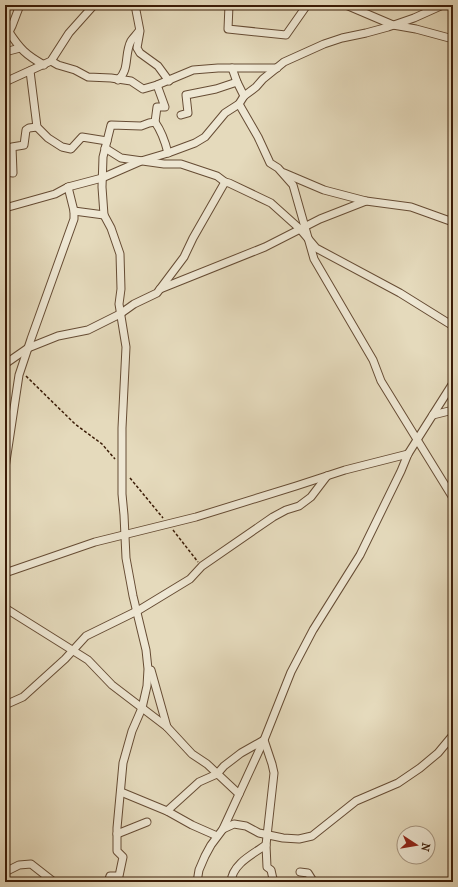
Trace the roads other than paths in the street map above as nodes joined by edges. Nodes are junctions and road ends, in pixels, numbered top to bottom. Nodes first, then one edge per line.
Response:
1 (20, 5) edge
2 (94, 5) edge
3 (135, 5) edge
4 (229, 5) edge
5 (307, 5) edge
6 (346, 5) edge
7 (443, 5) edge
8 (393, 25) junction
9 (140, 31) junction
10 (453, 39) edge
11 (20, 48) junction
12 (5, 52) edge
13 (51, 61) junction
14 (44, 65) junction
15 (232, 68) junction
16 (277, 68) junction
17 (30, 71) junction
18 (118, 80) junction
19 (169, 81) junction
20 (5, 82) edge
21 (237, 82) junction
22 (157, 85) junction
23 (244, 96) junction
24 (239, 104) junction
25 (181, 115) dead end
26 (155, 122) junction
27 (37, 128) junction
28 (106, 144) junction
29 (168, 153) junction
30 (141, 161) junction
31 (5, 172) edge
32 (282, 172) junction
33 (102, 178) junction
34 (225, 182) junction
35 (68, 187) junction
36 (366, 201) junction
37 (5, 208) edge
38 (74, 211) junction
39 (104, 215) junction
40 (453, 221) edge
41 (303, 228) junction
42 (309, 240) junction
43 (160, 289) junction
44 (120, 314) junction
45 (453, 326) edge
46 (28, 348) junction
47 (5, 364) edge
48 (453, 382) edge
49 (453, 410) edge
50 (433, 415) junction
51 (417, 440) junction
52 (408, 454) junction
53 (5, 468) edge
54 (327, 476) junction
55 (453, 498) edge
56 (125, 535) junction
57 (5, 573) edge
58 (5, 608) edge
59 (137, 610) junction
60 (73, 650) junction
61 (147, 654) junction
62 (5, 705) edge
63 (142, 708) junction
64 (167, 726) junction
65 (453, 735) edge
66 (264, 740) junction
67 (217, 774) junction
68 (121, 792) junction
69 (239, 794) junction
70 (167, 811) junction
71 (147, 822) dead end
72 (223, 829) junction
73 (117, 834) junction
74 (267, 835) junction
75 (217, 836) junction
76 (266, 845) junction
77 (5, 872) edge
78 (300, 872) dead end
79 (272, 881) edge
80 (54, 882) edge
81 (108, 882) edge
82 (197, 882) edge
83 (231, 882) edge
84 (315, 882) edge

1 - 11 street
2 - 13 street
3 - 9 street
4 - 5 street
6 - 8 street
7 - 8 street
8 - 10 street
8 - 16 street
9 - 18 street
9 - 19 street
11 - 12 street
11 - 14 street
13 - 14 street
13 - 18 street
14 - 17 street
15 - 16 street
15 - 19 street
15 - 21 street
16 - 23 street
17 - 20 street
17 - 27 street
18 - 22 street
19 - 22 street
21 - 23 street
21 - 25 street
22 - 26 street
23 - 24 street
24 - 29 street
24 - 32 street
26 - 28 street
26 - 29 street
27 - 28 street
27 - 31 street
28 - 30 street
28 - 33 street
29 - 30 street
30 - 33 street
30 - 34 street
32 - 36 street
32 - 41 street
33 - 35 street
33 - 39 street
34 - 41 street
34 - 43 street
35 - 37 street
35 - 38 street
36 - 40 street
36 - 41 street
38 - 39 street
38 - 46 street
39 - 44 street
41 - 42 street
41 - 43 street
42 - 45 street
42 - 51 street
43 - 44 street
44 - 46 street
44 - 56 street
46 - 47 street
46 - 53 street
48 - 50 street
49 - 50 street
50 - 51 street
51 - 52 street
51 - 55 street
52 - 54 street
52 - 66 street
54 - 56 street
54 - 59 street
56 - 57 street
56 - 59 street
58 - 60 street
59 - 60 street
59 - 61 street
60 - 62 street
60 - 63 street
61 - 63 street
61 - 64 street
63 - 64 street
63 - 68 street
64 - 67 street
65 - 74 street
66 - 67 street
66 - 69 street
66 - 74 street
67 - 69 street
67 - 70 street
68 - 70 street
68 - 73 street
69 - 72 street
70 - 75 street
71 - 73 street
72 - 74 street
72 - 75 street
73 - 81 street
74 - 76 street
75 - 82 street
76 - 79 street
76 - 83 street
77 - 80 street
78 - 84 street

